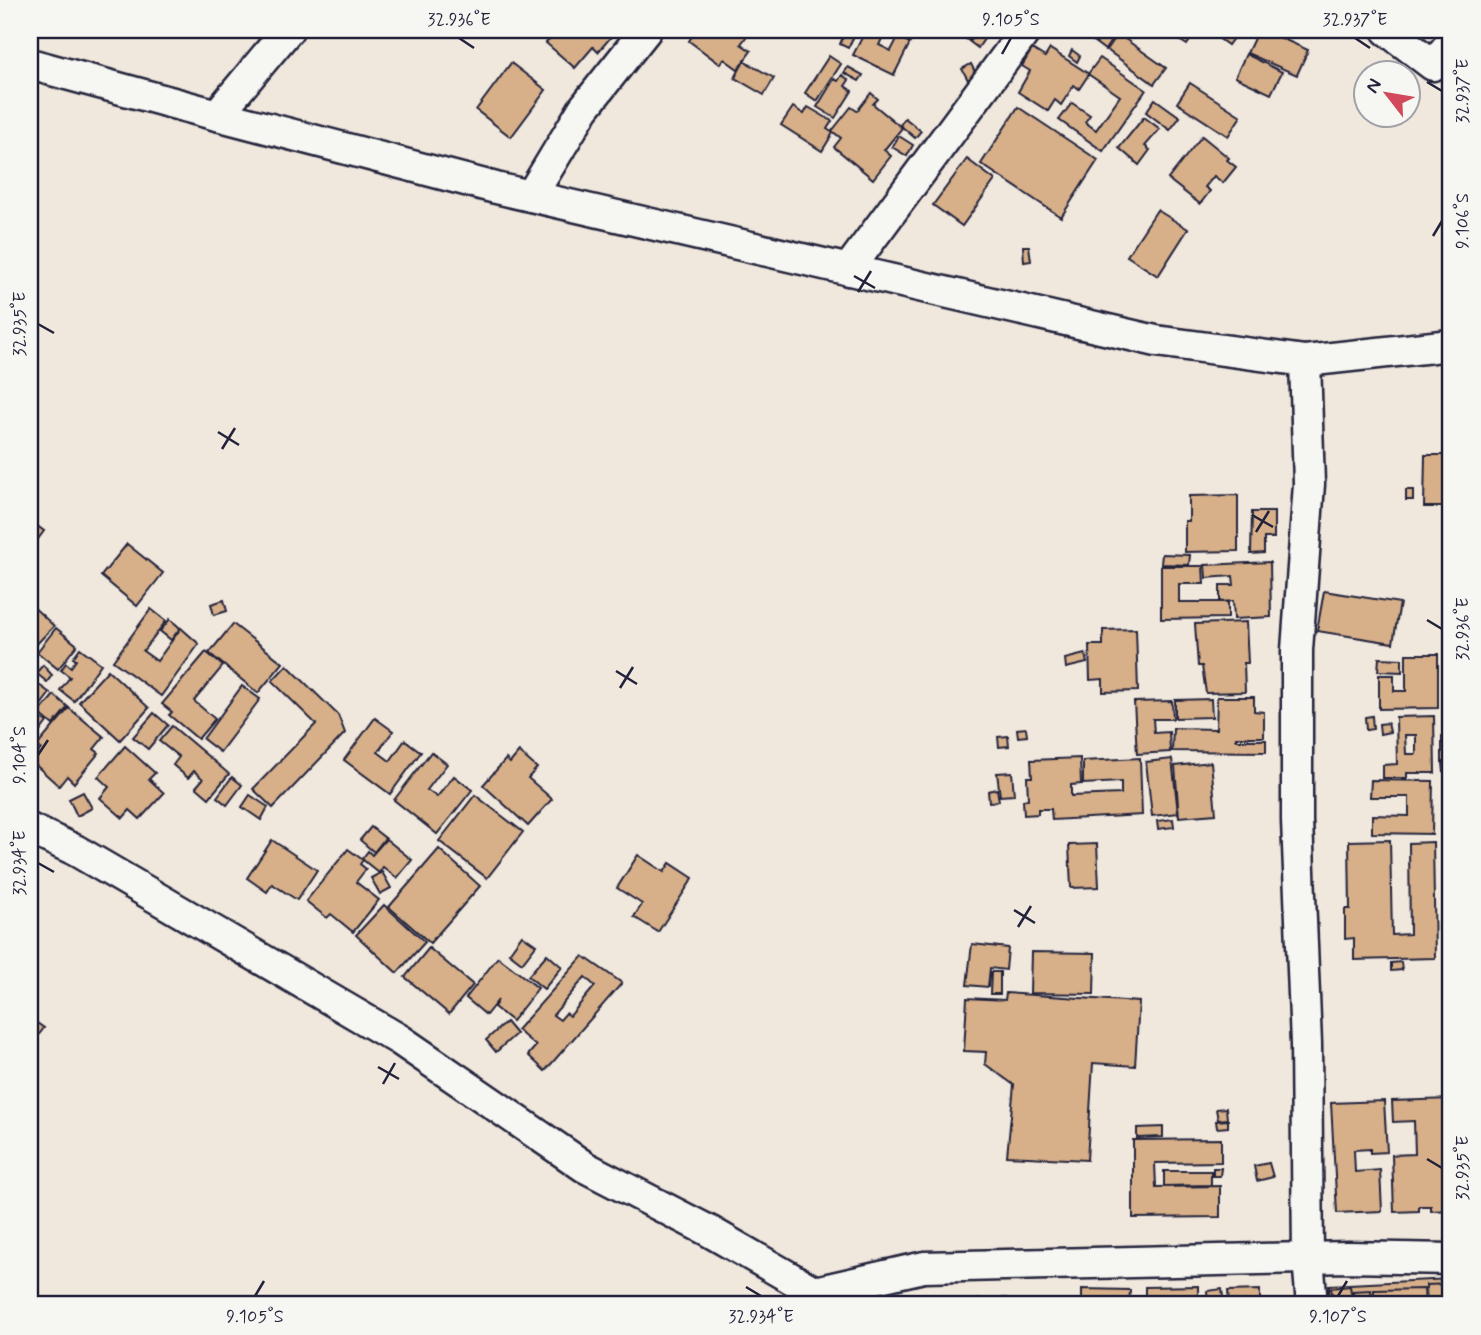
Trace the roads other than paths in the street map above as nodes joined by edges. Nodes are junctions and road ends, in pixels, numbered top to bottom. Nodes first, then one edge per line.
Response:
1 (288, 30) edge
2 (646, 30) edge
3 (1026, 30) edge
4 (1387, 30) edge
5 (1451, 43) edge
6 (30, 64) edge
7 (217, 116) junction
8 (531, 196) junction
9 (848, 270) junction
10 (1451, 345) edge
11 (1305, 361) junction
12 (30, 829) edge
13 (1308, 1258) junction
14 (1451, 1259) edge
15 (808, 1299) edge
16 (1312, 1305) edge

1 - 7 street
2 - 8 street
3 - 9 street
4 - 5 street
6 - 7 street
7 - 8 street
8 - 9 street
9 - 11 street
10 - 11 street
11 - 13 street
12 - 15 street
13 - 14 street
13 - 15 street
13 - 16 street

